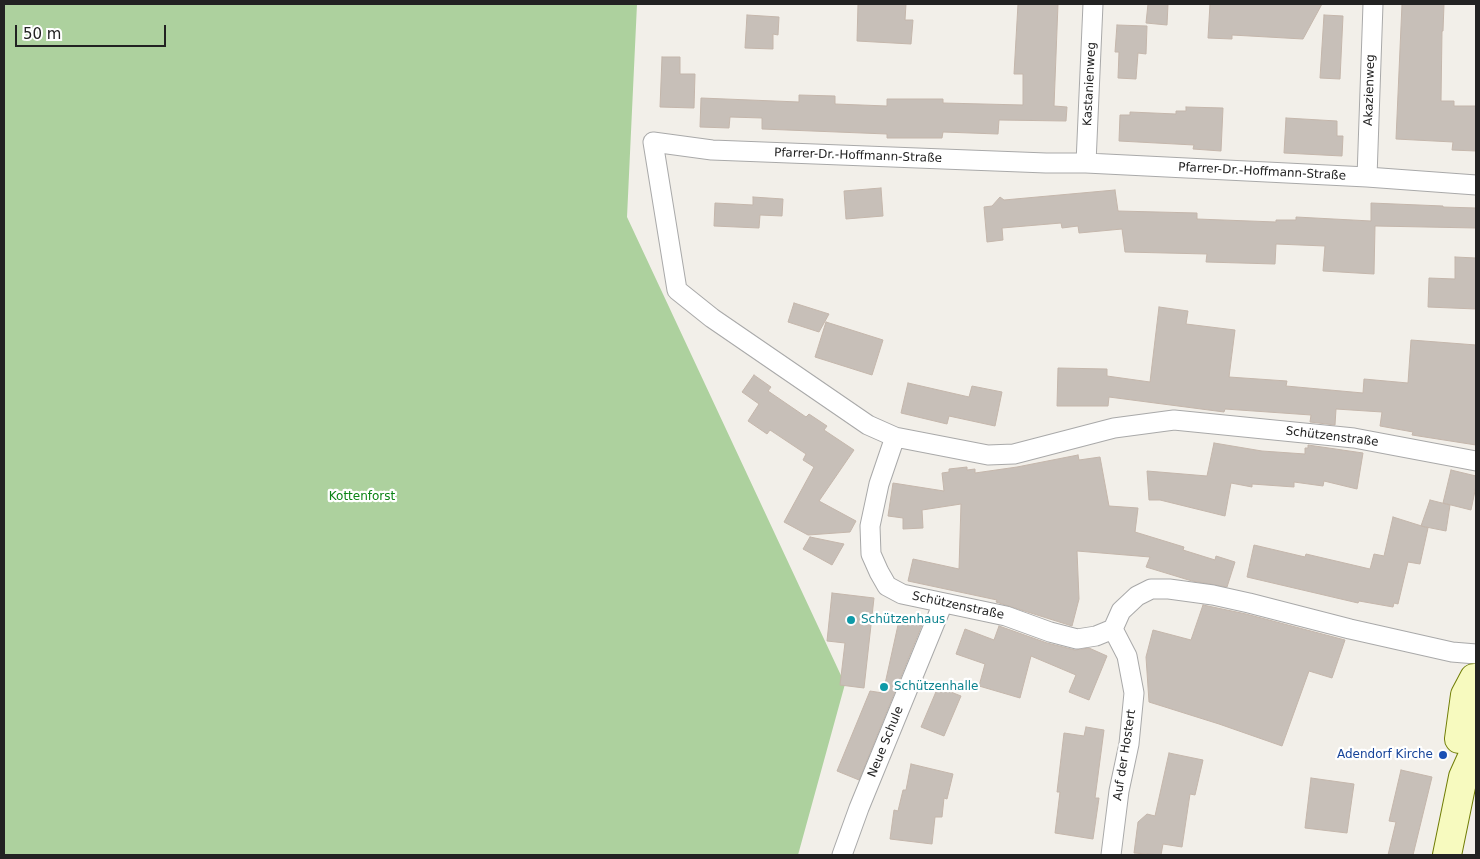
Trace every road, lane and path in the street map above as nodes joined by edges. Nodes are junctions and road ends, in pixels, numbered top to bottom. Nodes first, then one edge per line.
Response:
1 (1093, 4) edge
2 (1373, 4) edge
3 (1086, 163) junction
4 (1367, 177) junction
5 (1476, 185) edge
6 (895, 437) junction
7 (1476, 461) edge
8 (943, 603) junction
9 (1113, 629) junction
10 (1476, 670) edge
11 (1476, 716) edge
12 (1462, 777) junction
13 (842, 855) edge
14 (1111, 855) edge
15 (1447, 855) edge

1 - 3 street, Kastanienweg
2 - 4 street, Akazienweg
3 - 4 street, Pfarrer-Dr.-Hoffmann-Straße
3 - 6 street, Pfarrer-Dr.-Hoffmann-Straße
4 - 5 street, Pfarrer-Dr.-Hoffmann-Straße
6 - 7 street, Schützenstraße
6 - 8 street, Schützenstraße
8 - 9 street, Schützenstraße
8 - 13 street, Neue Schule
9 - 10 street
9 - 14 street, Auf der Hostert
10 - 12 main road
11 - 12 main road
12 - 15 main road

